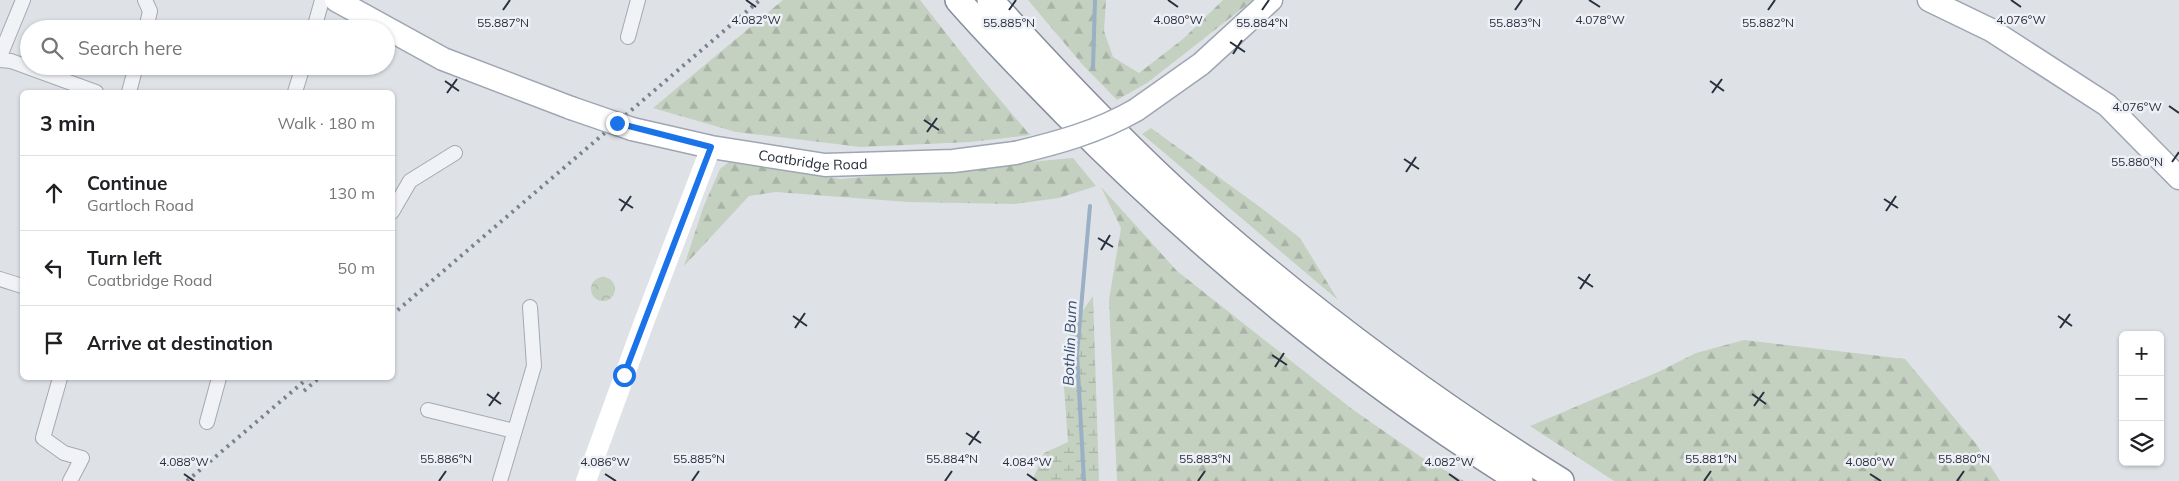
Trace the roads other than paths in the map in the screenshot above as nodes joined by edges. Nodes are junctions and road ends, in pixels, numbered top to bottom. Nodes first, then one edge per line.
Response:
1 (23, 0) edge
2 (145, 0) edge
3 (322, 0) edge
4 (336, 0) edge
5 (638, 0) edge
6 (958, 0) edge
7 (990, 0) edge
8 (1271, 0) edge
9 (1929, 0) edge
10 (148, 20) edge
11 (316, 20) edge
12 (372, 20) edge
13 (395, 33) edge
14 (628, 37) dead end
15 (0, 56) edge
16 (0, 60) edge
17 (20, 64) edge
18 (50, 75) edge
19 (134, 75) edge
20 (301, 75) edge
21 (91, 90) edge
22 (130, 90) edge
23 (297, 90) edge
24 (711, 147) junction
25 (456, 153) dead end
26 (2179, 178) edge
27 (395, 207) edge
28 (0, 280) edge
29 (20, 285) edge
30 (530, 308) dead end
31 (59, 380) edge
32 (218, 380) edge
33 (428, 410) dead end
34 (206, 422) dead end
35 (514, 431) junction
36 (70, 481) edge
37 (500, 481) edge
38 (586, 481) edge
39 (1520, 481) edge
40 (1561, 481) edge

1 - 15 street
2 - 10 street
3 - 11 street
4 - 12 main road, Coatbridge Road, bridge
5 - 14 street
6 - 39 highway
7 - 40 highway
8 - 24 main road, Coatbridge Road, bridge
9 - 26 main road
13 - 24 main road, Coatbridge Road, bridge
16 - 17 street
18 - 21 street
19 - 22 street
20 - 23 street
24 - 38 main road
25 - 27 street
28 - 29 street
30 - 35 street
31 - 36 street
32 - 34 street
33 - 35 street
35 - 37 street

